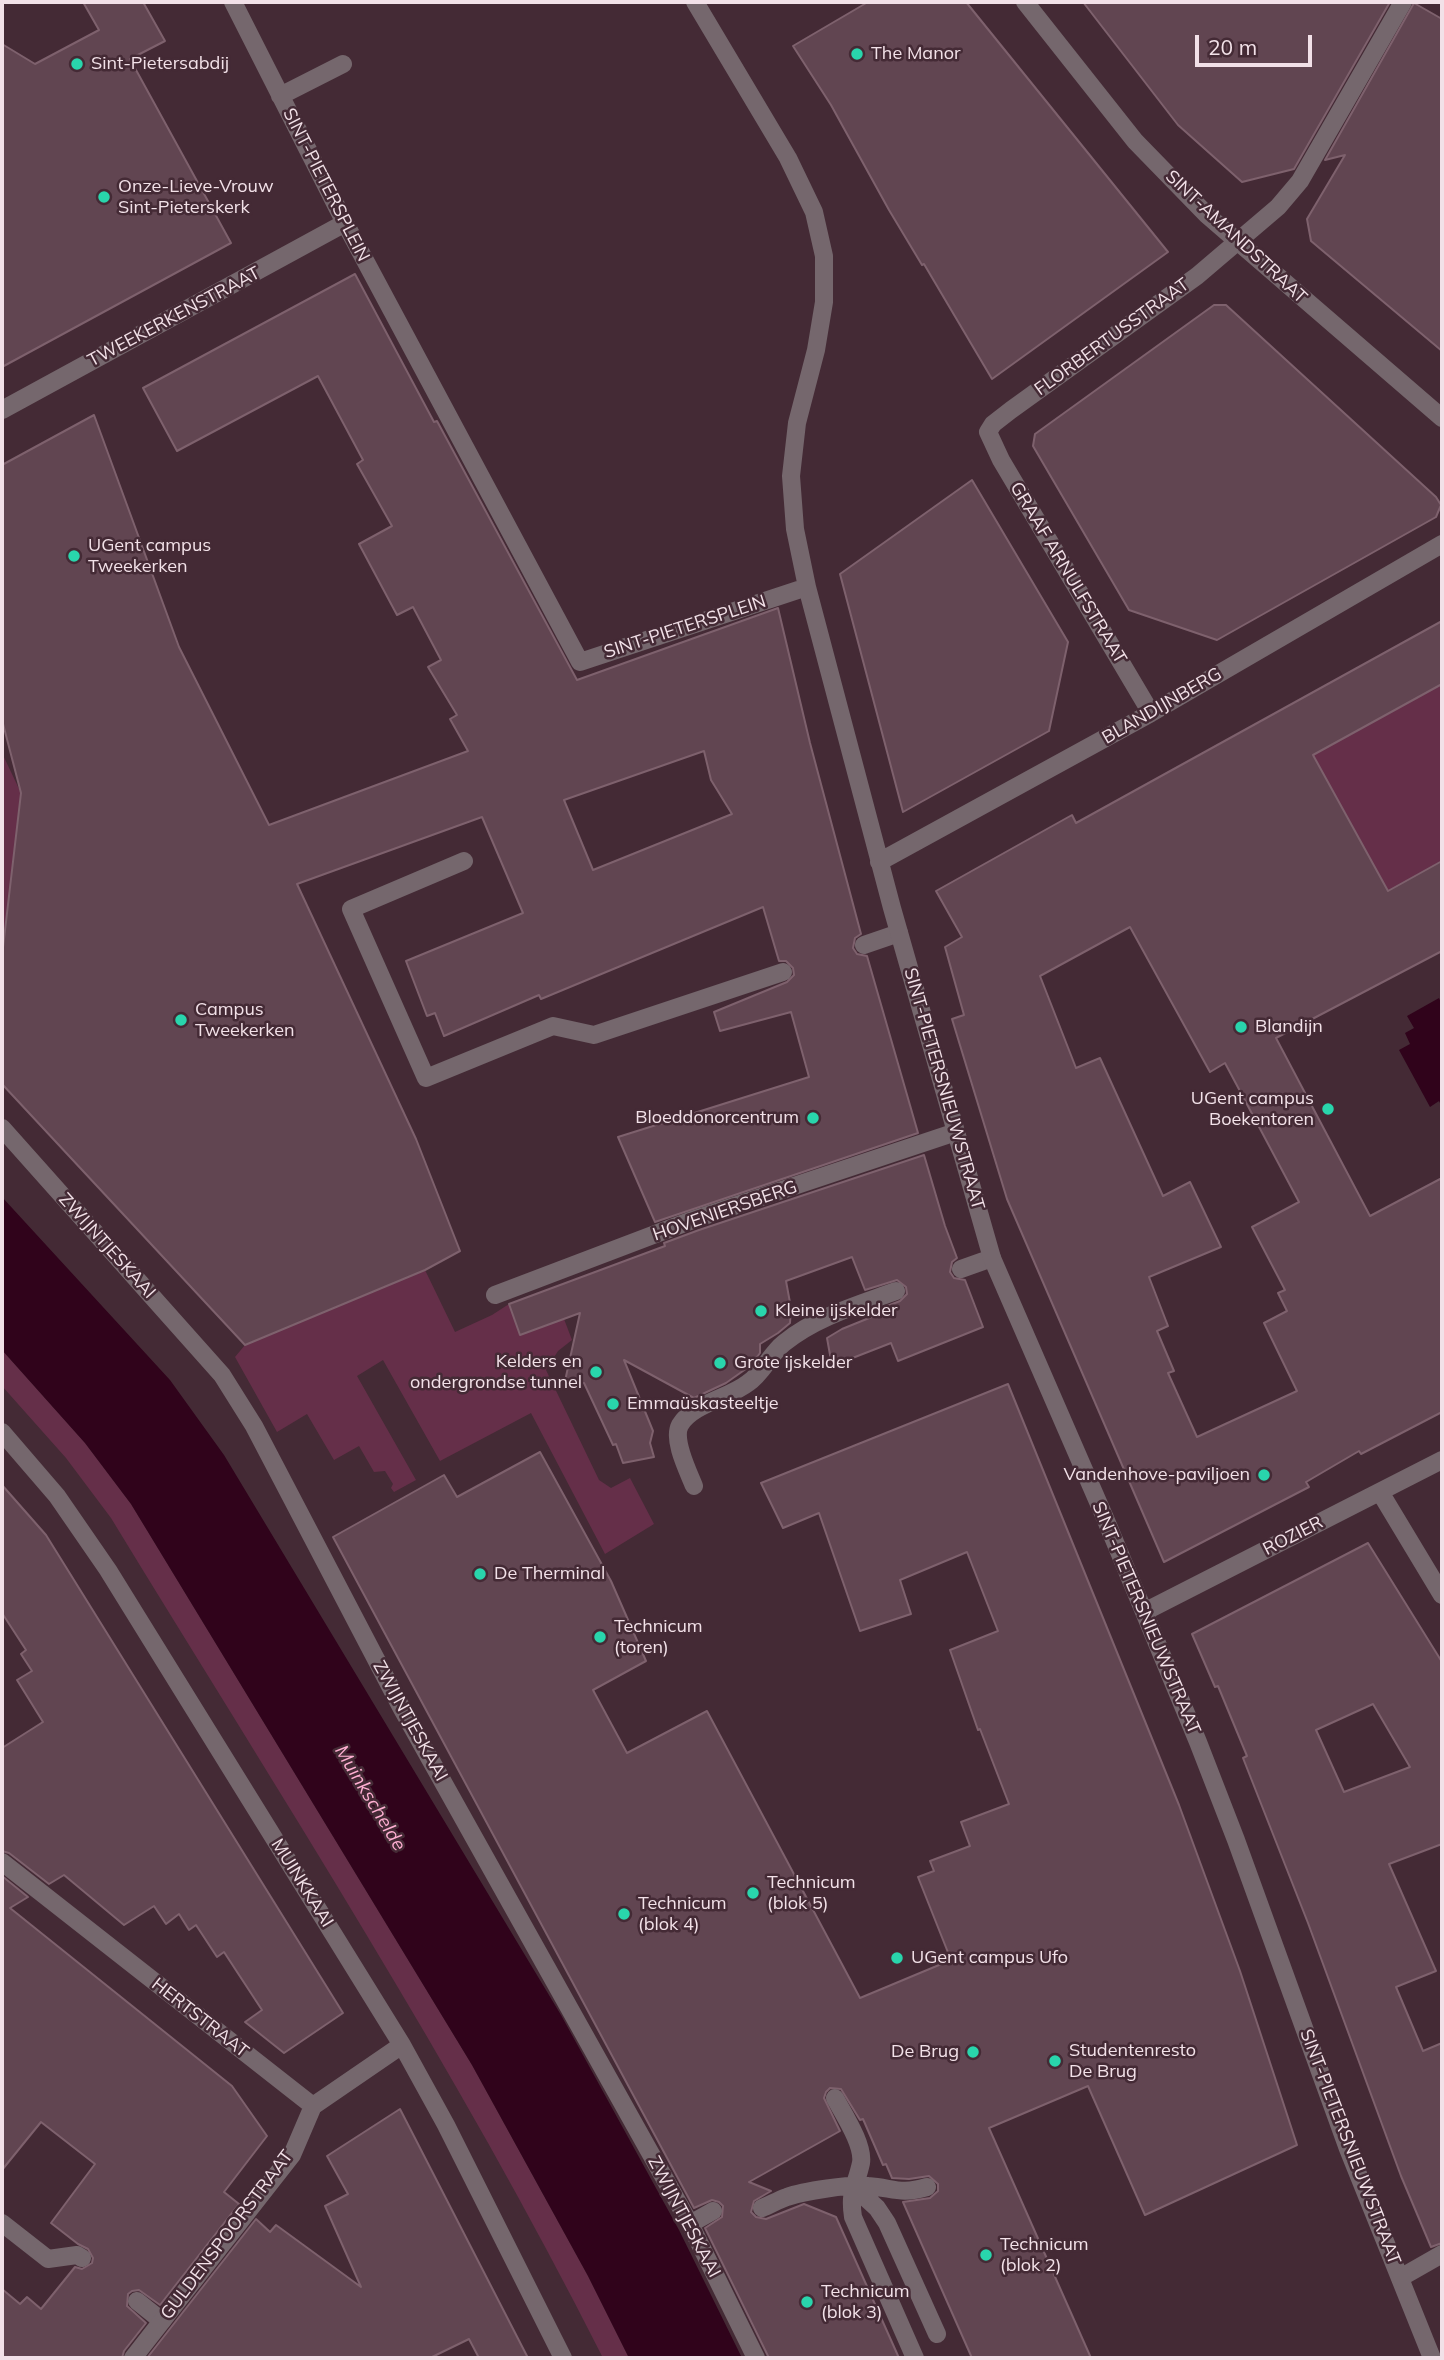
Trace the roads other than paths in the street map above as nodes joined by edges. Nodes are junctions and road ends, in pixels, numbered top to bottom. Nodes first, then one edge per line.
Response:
1 (233, 2) edge
2 (695, 2) edge
3 (1025, 2) edge
4 (1403, 2) edge
5 (343, 64) dead end
6 (280, 96) junction
7 (345, 223) junction
8 (1238, 243) junction
9 (2, 410) edge
10 (1442, 418) edge
11 (988, 432) joint
12 (1442, 544) edge
13 (807, 587) junction
14 (1151, 713) junction
15 (464, 861) dead end
16 (879, 862) junction
17 (899, 933) junction
18 (864, 946) dead end
19 (783, 972) dead end
20 (2, 1128) edge
21 (956, 1132) junction
22 (992, 1258) junction
23 (961, 1269) dead end
24 (896, 1291) dead end
25 (495, 1295) dead end
26 (2, 1432) edge
27 (1442, 1460) edge
28 (694, 1486) dead end
29 (1380, 1492) junction
30 (1442, 1595) edge
31 (1144, 1612) junction
32 (4, 1869) edge
33 (402, 2045) junction
34 (835, 2098) dead end
35 (313, 2106) junction
36 (853, 2186) junction
37 (927, 2186) dead end
38 (762, 2208) dead end
39 (713, 2211) dead end
40 (2, 2223) edge
41 (690, 2224) junction
42 (1442, 2254) edge
43 (82, 2258) dead end
44 (1400, 2278) junction
45 (137, 2301) dead end
46 (162, 2321) junction
47 (937, 2334) dead end
48 (133, 2358) edge
49 (563, 2358) edge
50 (756, 2358) edge
51 (915, 2358) edge
52 (1432, 2358) edge

1 - 6 street, SINT-PIETERSPLEIN
2 - 13 street
3 - 8 street, SINT-AMANDSTRAAT
4 - 8 street, FLORBERTUSSTRAAT
5 - 6 street, SINT-PIETERSPLEIN
6 - 7 street, SINT-PIETERSPLEIN
7 - 9 street, TWEEKERKENSTRAAT
7 - 13 street, SINT-PIETERSPLEIN
8 - 10 street, SINT-AMANDSTRAAT
8 - 11 street, FLORBERTUSSTRAAT
11 - 14 street, GRAAF ARNULFSTRAAT
12 - 14 street, BLANDIJNBERG
13 - 16 street, SINT-PIETERSNIEUWSTRAAT
14 - 16 street, BLANDIJNBERG
15 - 19 street
16 - 17 street, SINT-PIETERSNIEUWSTRAAT
17 - 18 street
17 - 21 street, SINT-PIETERSNIEUWSTRAAT
20 - 41 street, ZWIJNTJESKAAI
21 - 22 street, SINT-PIETERSNIEUWSTRAAT
21 - 25 street, HOVENIERSBERG
22 - 23 street
22 - 31 street, SINT-PIETERSNIEUWSTRAAT
24 - 28 street
26 - 33 street, MUINKKAAI
27 - 29 street, ROZIER
29 - 30 street
29 - 31 street, ROZIER
31 - 44 street, SINT-PIETERSNIEUWSTRAAT
32 - 35 street, HERTSTRAAT
33 - 35 street
33 - 49 street, MUINKKAAI
34 - 36 street
35 - 46 street, GULDENSPOORSTRAAT
36 - 37 street
36 - 38 street
36 - 47 street
36 - 51 street
39 - 41 street
40 - 43 street
41 - 50 street, ZWIJNTJESKAAI
42 - 44 street
44 - 52 street, SINT-PIETERSNIEUWSTRAAT
45 - 46 street
46 - 48 street, GULDENSPOORSTRAAT

